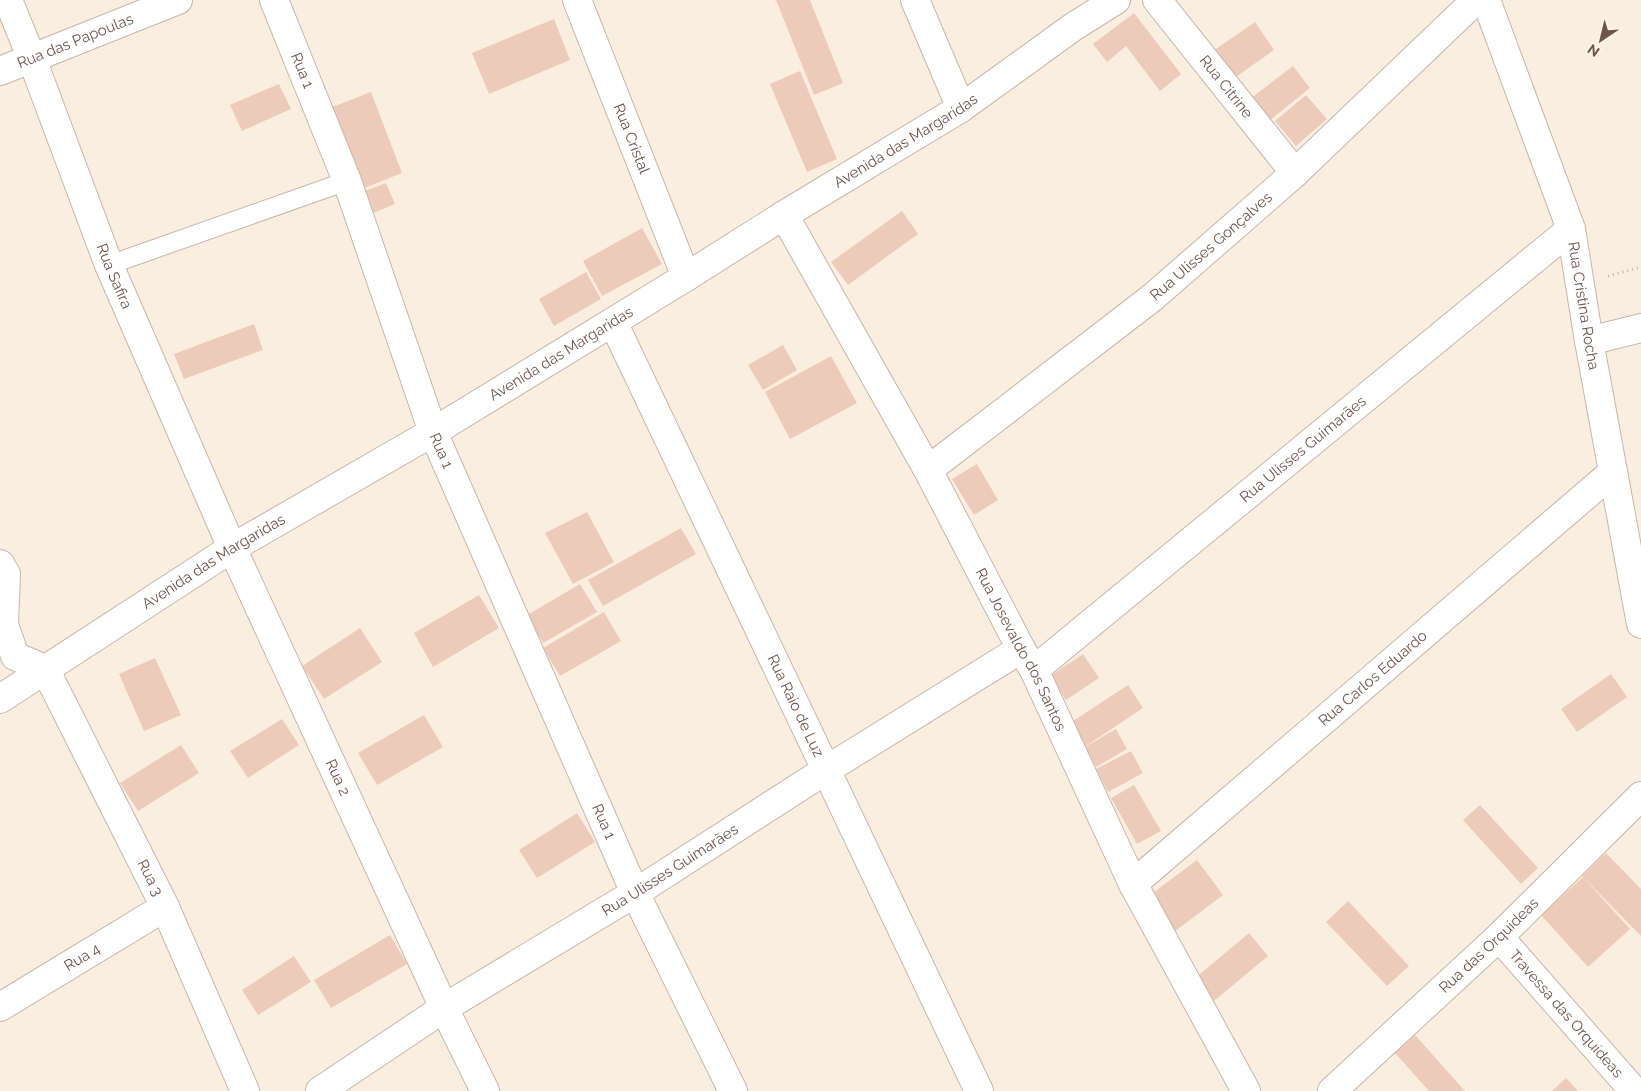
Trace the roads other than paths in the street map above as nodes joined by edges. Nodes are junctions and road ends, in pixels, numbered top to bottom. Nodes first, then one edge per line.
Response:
1 (8, 0) edge
2 (178, 0) edge
3 (274, 0) edge
4 (577, 0) edge
5 (915, 0) edge
6 (1116, 0) edge
7 (1157, 0) edge
8 (1476, 0) edge
9 (1486, 0) edge
10 (32, 59) junction
11 (0, 71) edge
12 (961, 108) junction
13 (1294, 174) junction
14 (347, 181) junction
15 (784, 215) junction
16 (1571, 229) junction
17 (108, 265) junction
18 (686, 277) junction
19 (612, 322) junction
20 (1641, 328) edge
21 (1589, 341) junction
22 (433, 432) junction
23 (928, 470) junction
24 (1613, 472) junction
25 (232, 548) junction
26 (0, 564) edge
27 (1641, 624) edge
28 (1028, 660) junction
29 (45, 669) junction
30 (0, 699) edge
31 (826, 770) junction
32 (1641, 796) edge
33 (1132, 884) junction
34 (635, 892) junction
35 (165, 907) junction
36 (1499, 937) junction
37 (0, 1007) edge
38 (444, 1008) junction
39 (245, 1091) edge
40 (320, 1091) edge
41 (484, 1091) edge
42 (733, 1091) edge
43 (979, 1091) edge
44 (1246, 1091) edge
45 (1332, 1091) edge
46 (1634, 1091) edge

1 - 10 street, Rua Safira
2 - 10 street, Rua das Papoulas
3 - 14 street, Rua 1
4 - 18 street, Rua Cristal
5 - 12 street
6 - 12 street, Avenida das Margaridas
7 - 13 street, Rua Citrine
8 - 13 street, Rua Ulisses Gonçalves
9 - 16 street, Rua Cristina Rocha
10 - 11 street, Rua das Papoulas
10 - 17 street, Rua Safira
12 - 15 street, Avenida das Margaridas
13 - 23 street, Rua Ulisses Gonçalves
14 - 17 lane
14 - 22 street, Rua 1
15 - 18 street, Avenida das Margaridas
15 - 23 street, Rua Josevaldo dos Santos
16 - 21 street, Rua Cristina Rocha
16 - 28 street, Rua Ulisses Guimarães
17 - 25 street, Rua Safira
18 - 19 street, Avenida das Margaridas
19 - 22 street, Avenida das Margaridas
19 - 31 street, Rua Raio de Luz
20 - 21 street
21 - 24 street, Rua Cristina Rocha
22 - 25 street, Avenida das Margaridas
22 - 34 street, Rua 1
23 - 28 street, Rua Josevaldo dos Santos
24 - 27 street, Rua Cristina Rocha
24 - 33 street, Rua Carlos Eduardo
25 - 29 street, Avenida das Margaridas
25 - 38 street, Rua 2
26 - 29 street
28 - 31 street, Rua Ulisses Guimarães
28 - 33 street, Rua Josevaldo dos Santos
29 - 30 street, Avenida das Margaridas
29 - 35 street, Rua 3
31 - 34 street, Rua Ulisses Guimarães
31 - 43 street, Rua Raio de Luz
32 - 36 street, Rua das Orquídeas
33 - 44 street, Rua Josevaldo dos Santos
34 - 38 street, Rua Ulisses Guimarães
34 - 42 street, Rua 1
35 - 37 street, Rua 4
35 - 39 street, Rua 3
36 - 45 street, Rua das Orquídeas
36 - 46 street, Travessa das Orquídeas
38 - 40 street, Rua Ulisses Guimarães
38 - 41 street, Rua 2

